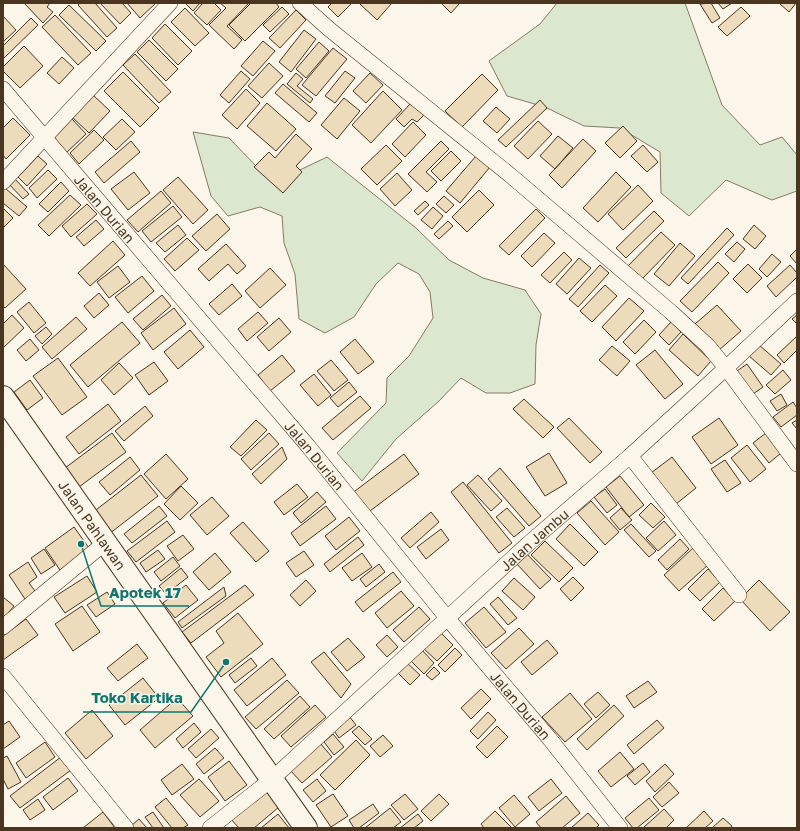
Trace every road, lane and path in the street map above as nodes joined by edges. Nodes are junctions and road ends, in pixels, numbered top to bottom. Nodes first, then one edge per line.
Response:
1 (170, 3) edge
2 (300, 3) edge
3 (3, 89) edge
4 (44, 138) junction
5 (3, 182) edge
6 (797, 301) edge
7 (726, 368) junction
8 (3, 397) edge
9 (630, 456) junction
10 (797, 464) edge
11 (106, 542) junction
12 (739, 595) dead end
13 (448, 619) junction
14 (3, 627) edge
15 (3, 676) edge
16 (272, 779) junction
17 (126, 828) edge
18 (210, 828) edge
19 (306, 828) edge
20 (620, 828) edge

1 - 4 street
2 - 7 street
3 - 4 street, Jalan Durian
4 - 5 street
4 - 13 street, Jalan Durian
6 - 7 street, Jalan Jambu
7 - 9 street, Jalan Jambu
7 - 10 street
8 - 11 main road, Jalan Pahlawan
9 - 12 street
9 - 13 street, Jalan Jambu
11 - 14 street
11 - 16 main road, Jalan Pahlawan
13 - 16 street, Jalan Jambu
13 - 20 street, Jalan Durian
15 - 17 street
16 - 18 street, Jalan Jambu
16 - 19 main road, Jalan Pahlawan

